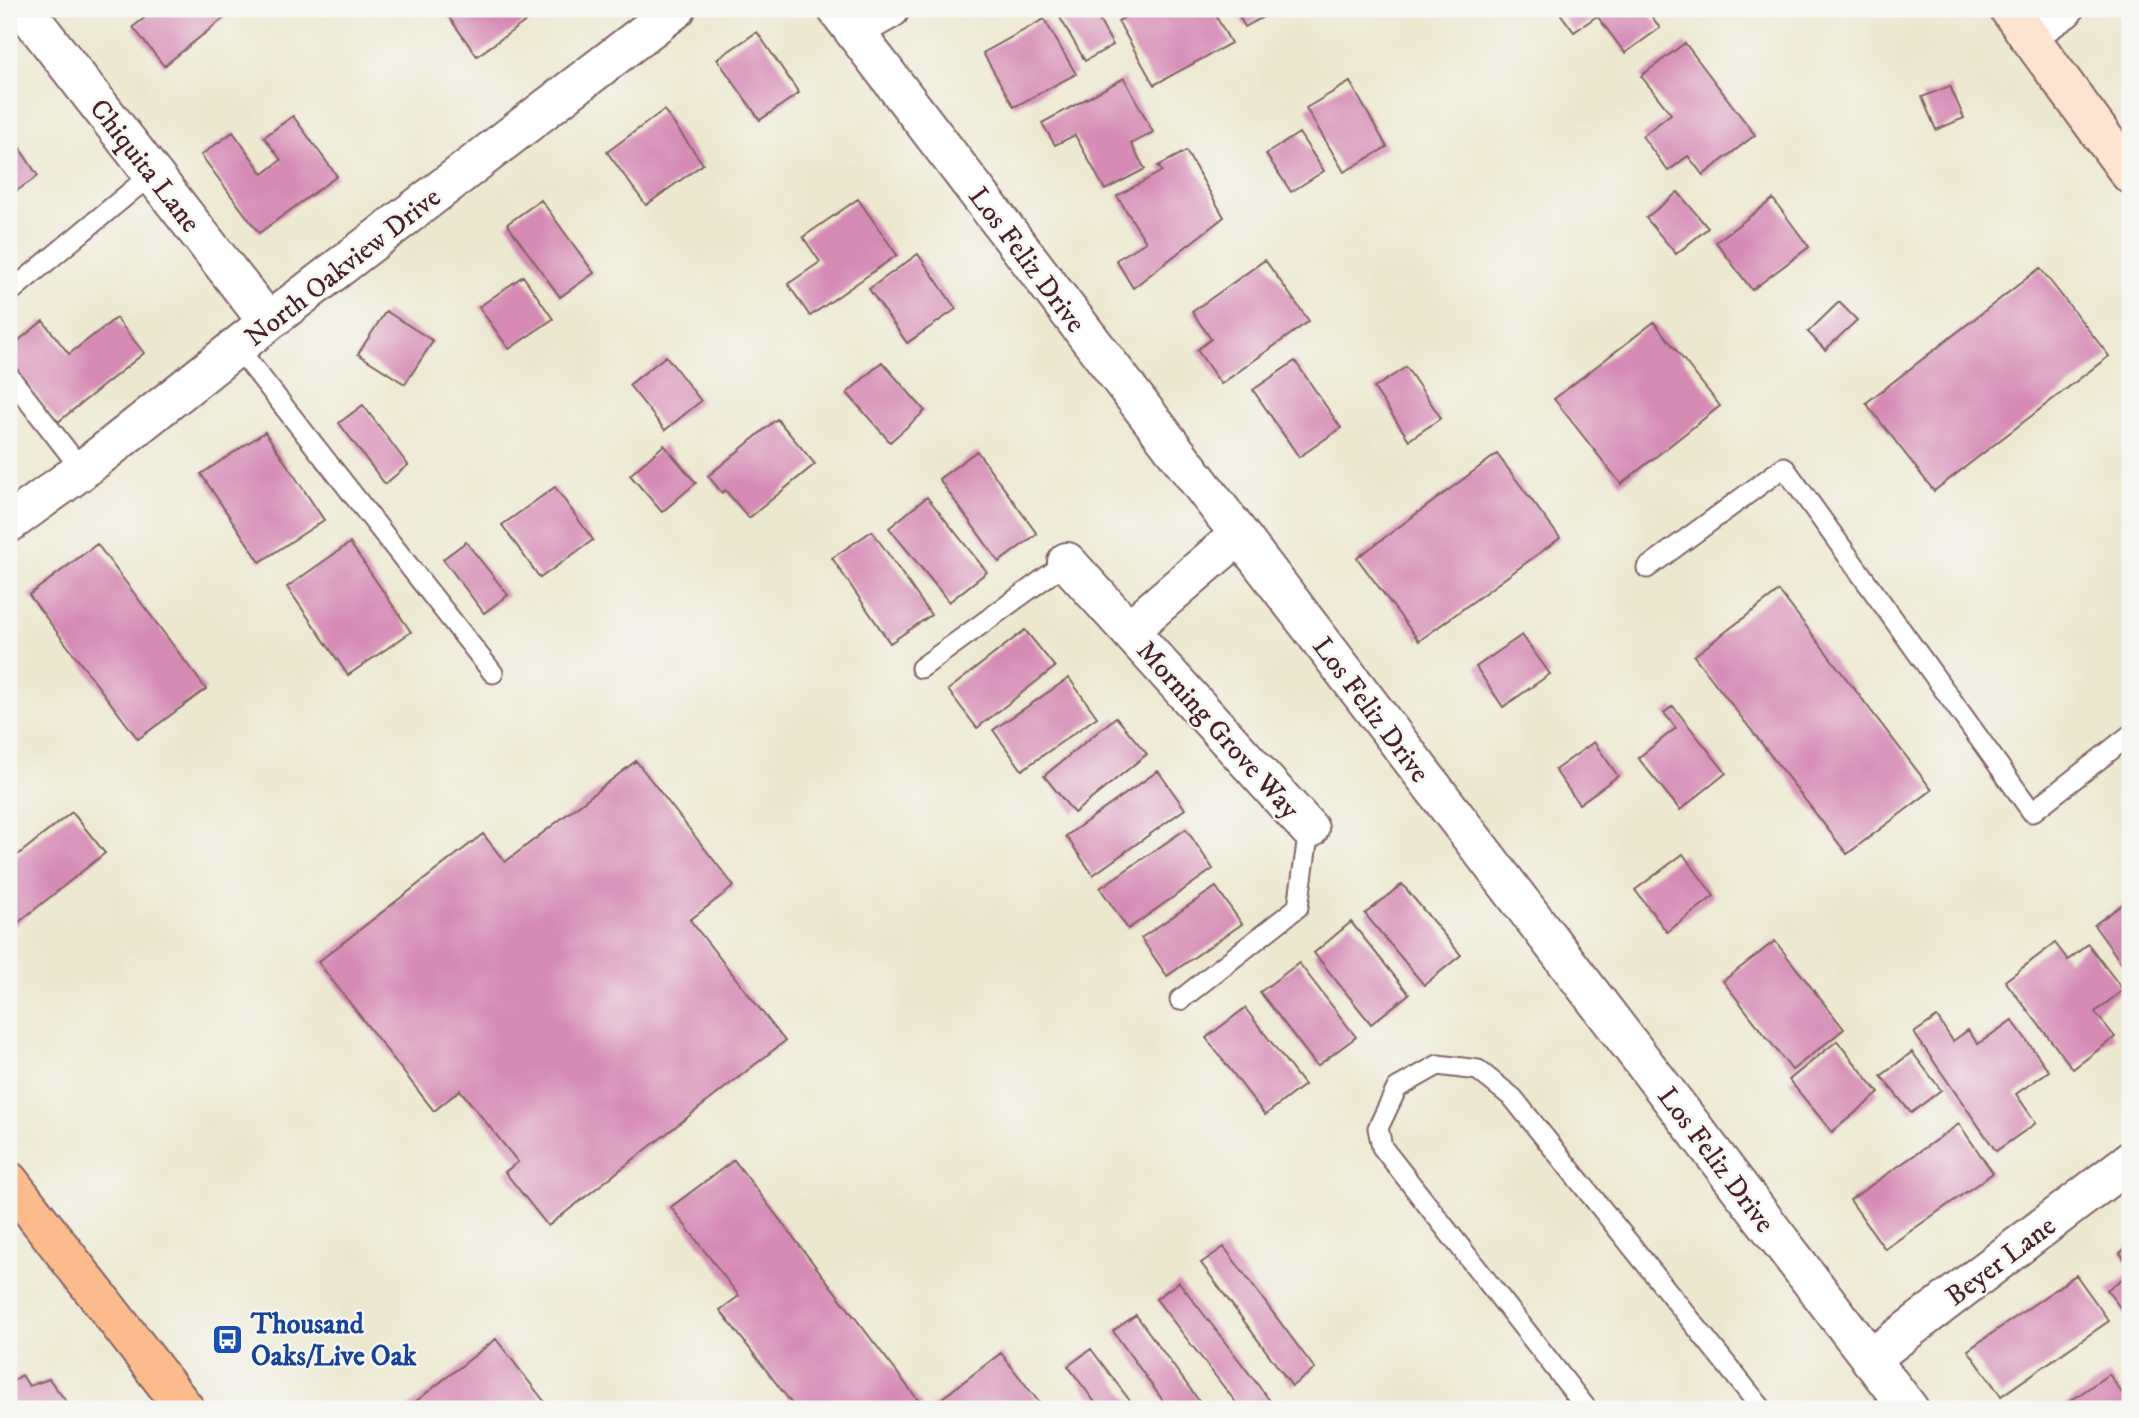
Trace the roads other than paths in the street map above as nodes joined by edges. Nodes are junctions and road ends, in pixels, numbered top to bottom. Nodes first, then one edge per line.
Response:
1 (24, 9) edge
2 (676, 9) edge
3 (890, 9) edge
4 (2064, 9) edge
5 (845, 19) edge
6 (2018, 21) edge
7 (152, 174) junction
8 (2130, 174) edge
9 (9, 293) edge
10 (268, 322) junction
11 (237, 347) junction
12 (9, 376) edge
13 (82, 470) junction
14 (9, 523) edge
15 (1239, 535) junction
16 (1067, 562) joint
17 (1647, 568) dead end
18 (1129, 630) junction
19 (921, 668) dead end
20 (493, 673) dead end
21 (2130, 735) edge
22 (1308, 829) joint
23 (1180, 1000) dead end
24 (2130, 1161) edge
25 (9, 1181) edge
26 (1870, 1359) junction
27 (185, 1409) edge
28 (1587, 1409) edge
29 (1762, 1409) edge
30 (1909, 1409) edge

1 - 7 street, Chiquita Lane
2 - 10 street, North Oakview Drive
3 - 5 street
4 - 6 street
5 - 15 street, Los Feliz Drive
6 - 8 main road
7 - 9 lane
7 - 10 street, Chiquita Lane
10 - 11 street, North Oakview Drive
11 - 13 street, North Oakview Drive
11 - 20 lane
12 - 13 lane
13 - 14 street, North Oakview Drive
15 - 18 street, Morning Grove Way
15 - 26 street, Los Feliz Drive
16 - 18 street, Morning Grove Way
16 - 19 lane
17 - 21 lane
18 - 22 street, Morning Grove Way
22 - 23 lane
24 - 26 street, Beyer Lane
25 - 27 main road
26 - 30 street, Los Feliz Drive
28 - 29 lane

